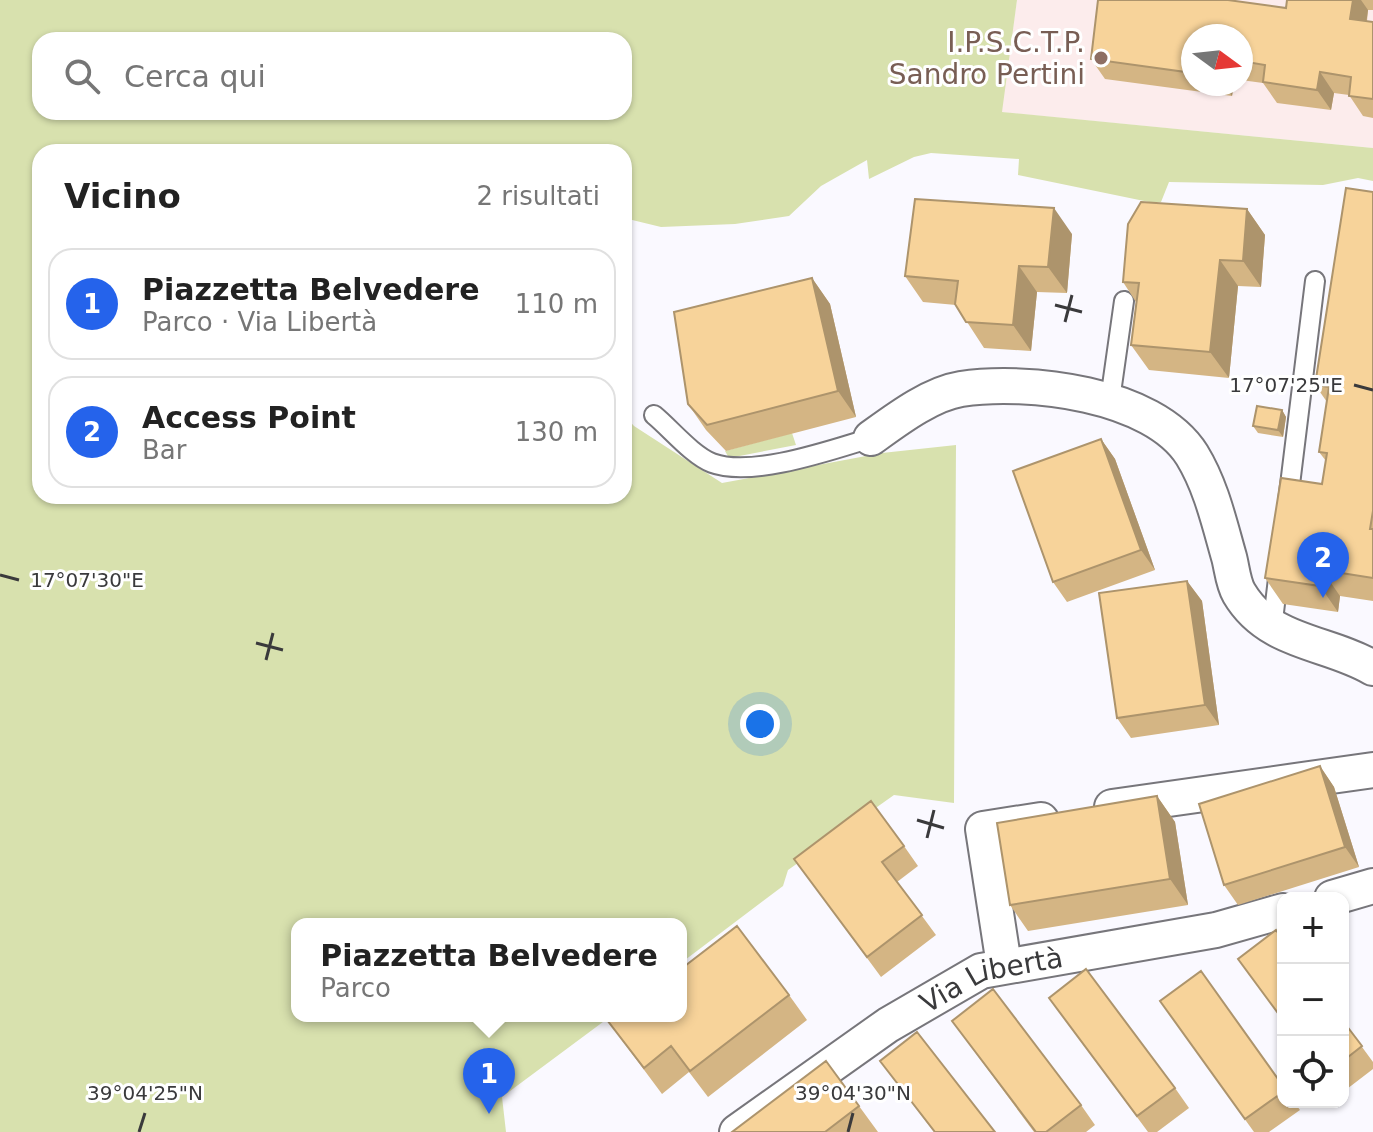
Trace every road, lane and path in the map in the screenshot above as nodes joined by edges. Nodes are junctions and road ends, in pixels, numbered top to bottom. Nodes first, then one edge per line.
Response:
1 (1315, 281) dead end
2 (1124, 301) edge
3 (1110, 400) junction
4 (654, 415) dead end
5 (871, 438) joint
6 (1285, 518) edge
7 (1281, 550) edge
8 (1272, 629) junction
9 (1373, 668) edge
10 (1373, 770) edge
11 (1373, 886) edge
12 (1349, 893) edge
13 (1277, 913) edge
14 (1004, 965) junction
15 (737, 1132) edge

1 - 6 lane
2 - 3 lane
3 - 5 street
3 - 8 street
4 - 5 lane
7 - 8 lane
8 - 9 street
10 - 14 street
11 - 12 street
13 - 14 street, Via Libertà
14 - 15 street, Via Libertà

